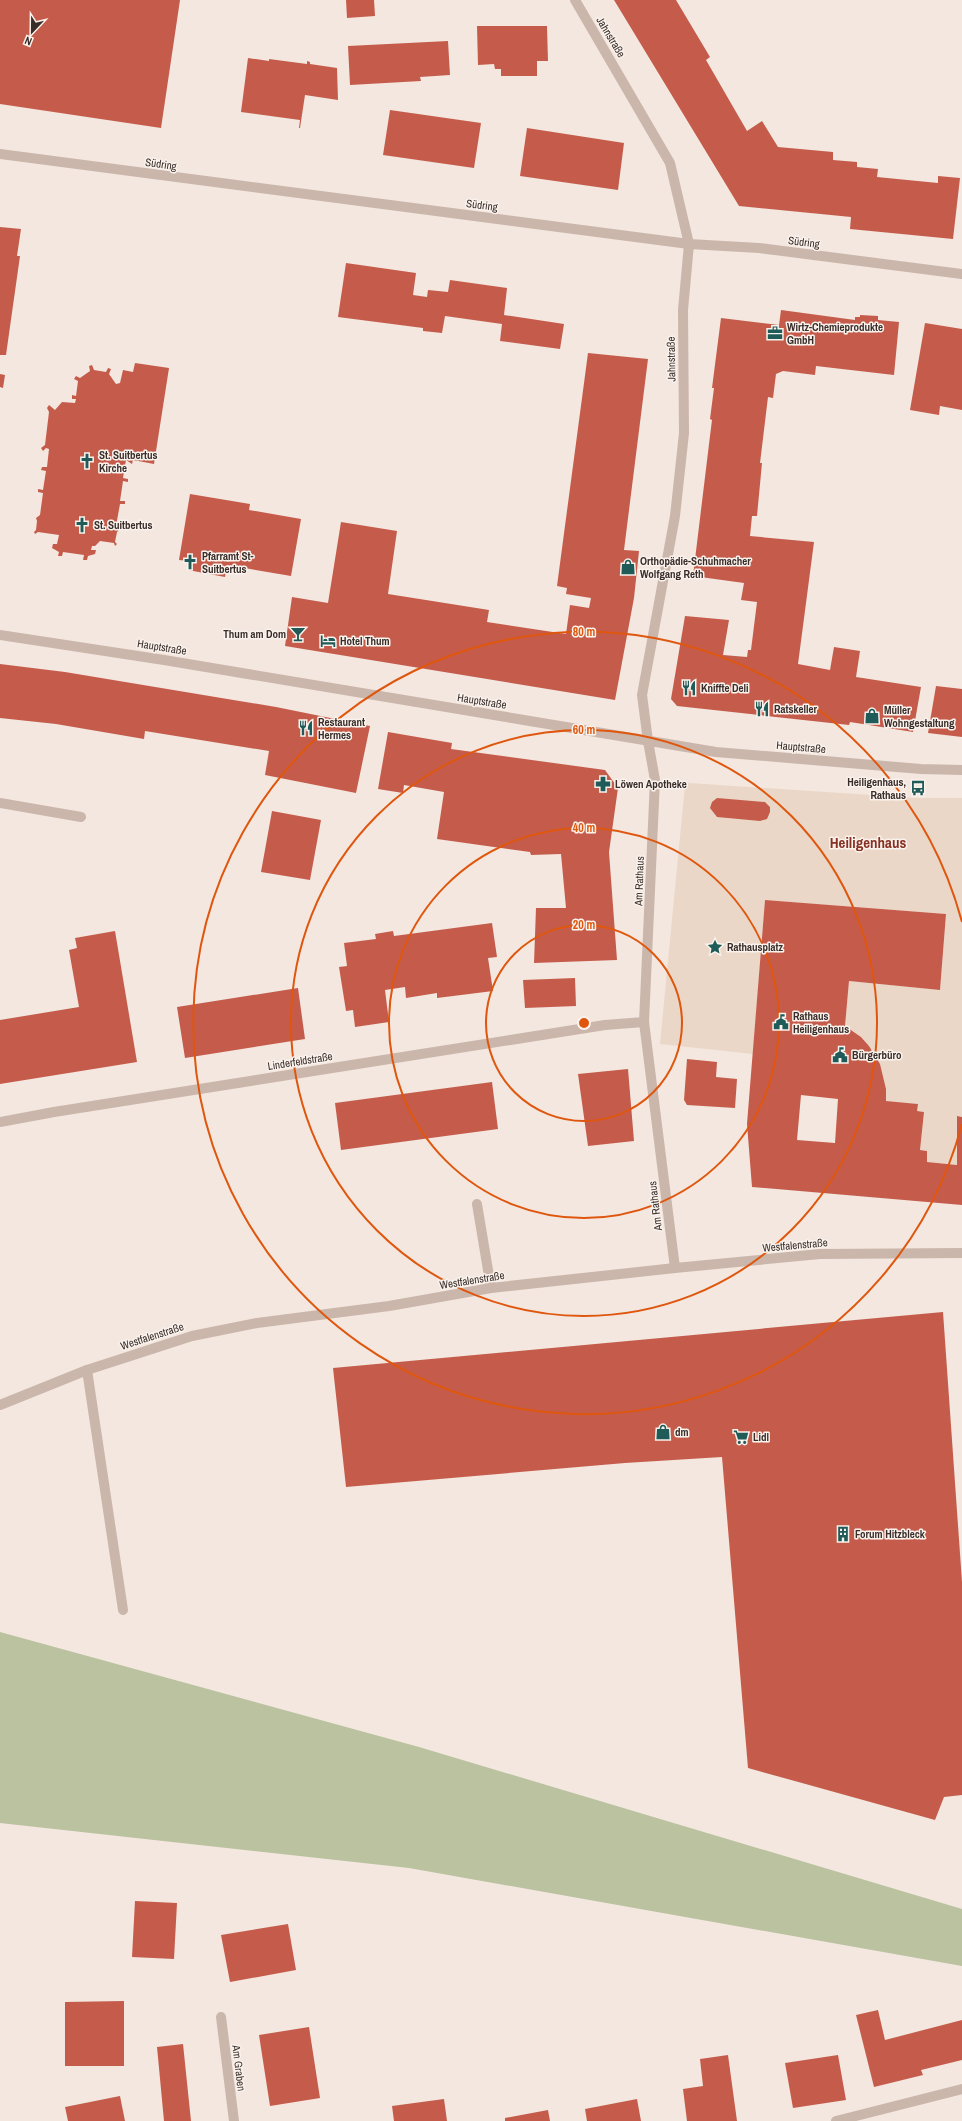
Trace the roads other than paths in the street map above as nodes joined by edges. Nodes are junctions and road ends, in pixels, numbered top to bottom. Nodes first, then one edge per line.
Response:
1 (575, 0) edge
2 (0, 154) edge
3 (689, 244) junction
4 (962, 274) edge
5 (0, 635) edge
6 (648, 741) junction
7 (962, 770) edge
8 (0, 803) edge
9 (81, 817) dead end
10 (644, 1022) junction
11 (0, 1122) edge
12 (477, 1204) dead end
13 (962, 1253) edge
14 (675, 1268) junction
15 (491, 1288) junction
16 (87, 1370) junction
17 (0, 1405) edge
18 (123, 1610) dead end
19 (221, 2017) dead end
20 (962, 2089) edge
21 (234, 2121) edge
22 (836, 2121) edge

1 - 3 street, Jahnstraße
2 - 3 street, Südring
3 - 4 street, Südring
3 - 6 street, Jahnstraße
5 - 6 street, Hauptstraße
6 - 7 street, Hauptstraße
6 - 10 street, Am Rathaus
8 - 9 street
10 - 11 street, Linderfeldstraße
10 - 14 street, Am Rathaus
12 - 15 street
13 - 14 street, Westfalenstraße
14 - 15 street, Westfalenstraße
15 - 16 street, Westfalenstraße
16 - 17 street, Westfalenstraße
16 - 18 street
19 - 21 street, Am Graben
20 - 22 street

